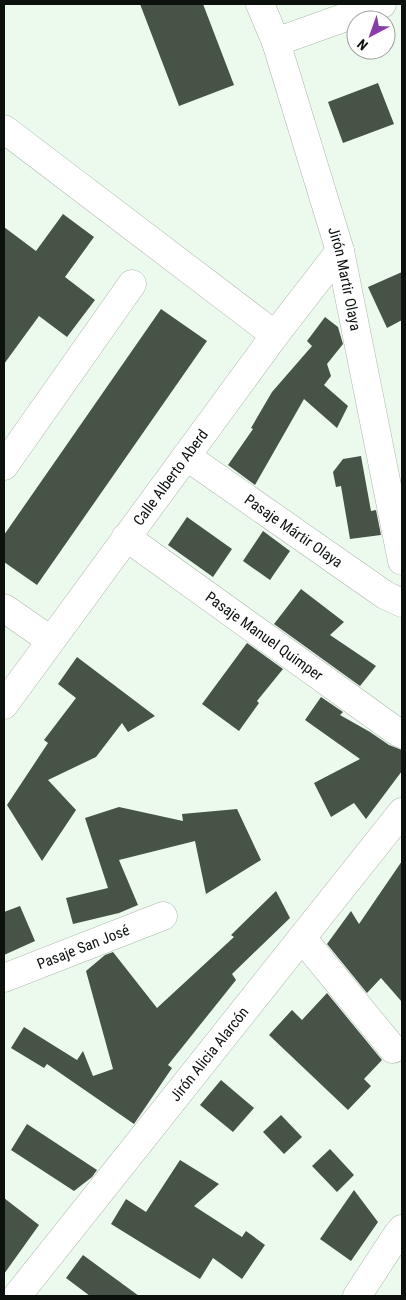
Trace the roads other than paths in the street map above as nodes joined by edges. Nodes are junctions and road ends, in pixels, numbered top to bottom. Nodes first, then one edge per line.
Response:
1 (260, 4) edge
2 (382, 4) edge
3 (276, 42) junction
4 (4, 129) edge
5 (340, 251) junction
6 (132, 284) dead end
7 (275, 335) junction
8 (186, 456) junction
9 (4, 466) edge
10 (126, 537) junction
11 (402, 561) edge
12 (402, 603) edge
13 (4, 608) edge
14 (50, 640) junction
15 (7, 694) edge
16 (402, 734) edge
17 (402, 812) edge
18 (163, 916) dead end
19 (302, 938) junction
20 (4, 978) edge
21 (393, 1049) dead end
22 (402, 1229) edge
23 (17, 1296) edge
24 (357, 1296) edge

1 - 3 street, Jirón Martir Olaya
2 - 3 street
3 - 5 street, Jirón Martir Olaya
4 - 7 street
5 - 7 street, Calle Alberto Aberd
5 - 11 street, Jirón Martir Olaya
6 - 9 street
7 - 8 street, Calle Alberto Aberd
8 - 10 street, Calle Alberto Aberd
8 - 12 street, Pasaje Mártir Olaya
10 - 14 street, Calle Alberto Aberd
10 - 16 street, Pasaje Manuel Quimper
13 - 14 street
14 - 15 street, Calle Alberto Aberd
17 - 19 street, Jirón Alicia Alarcón
18 - 20 street, Pasaje San José
19 - 21 street
19 - 23 street, Jirón Alicia Alarcón
22 - 24 street

